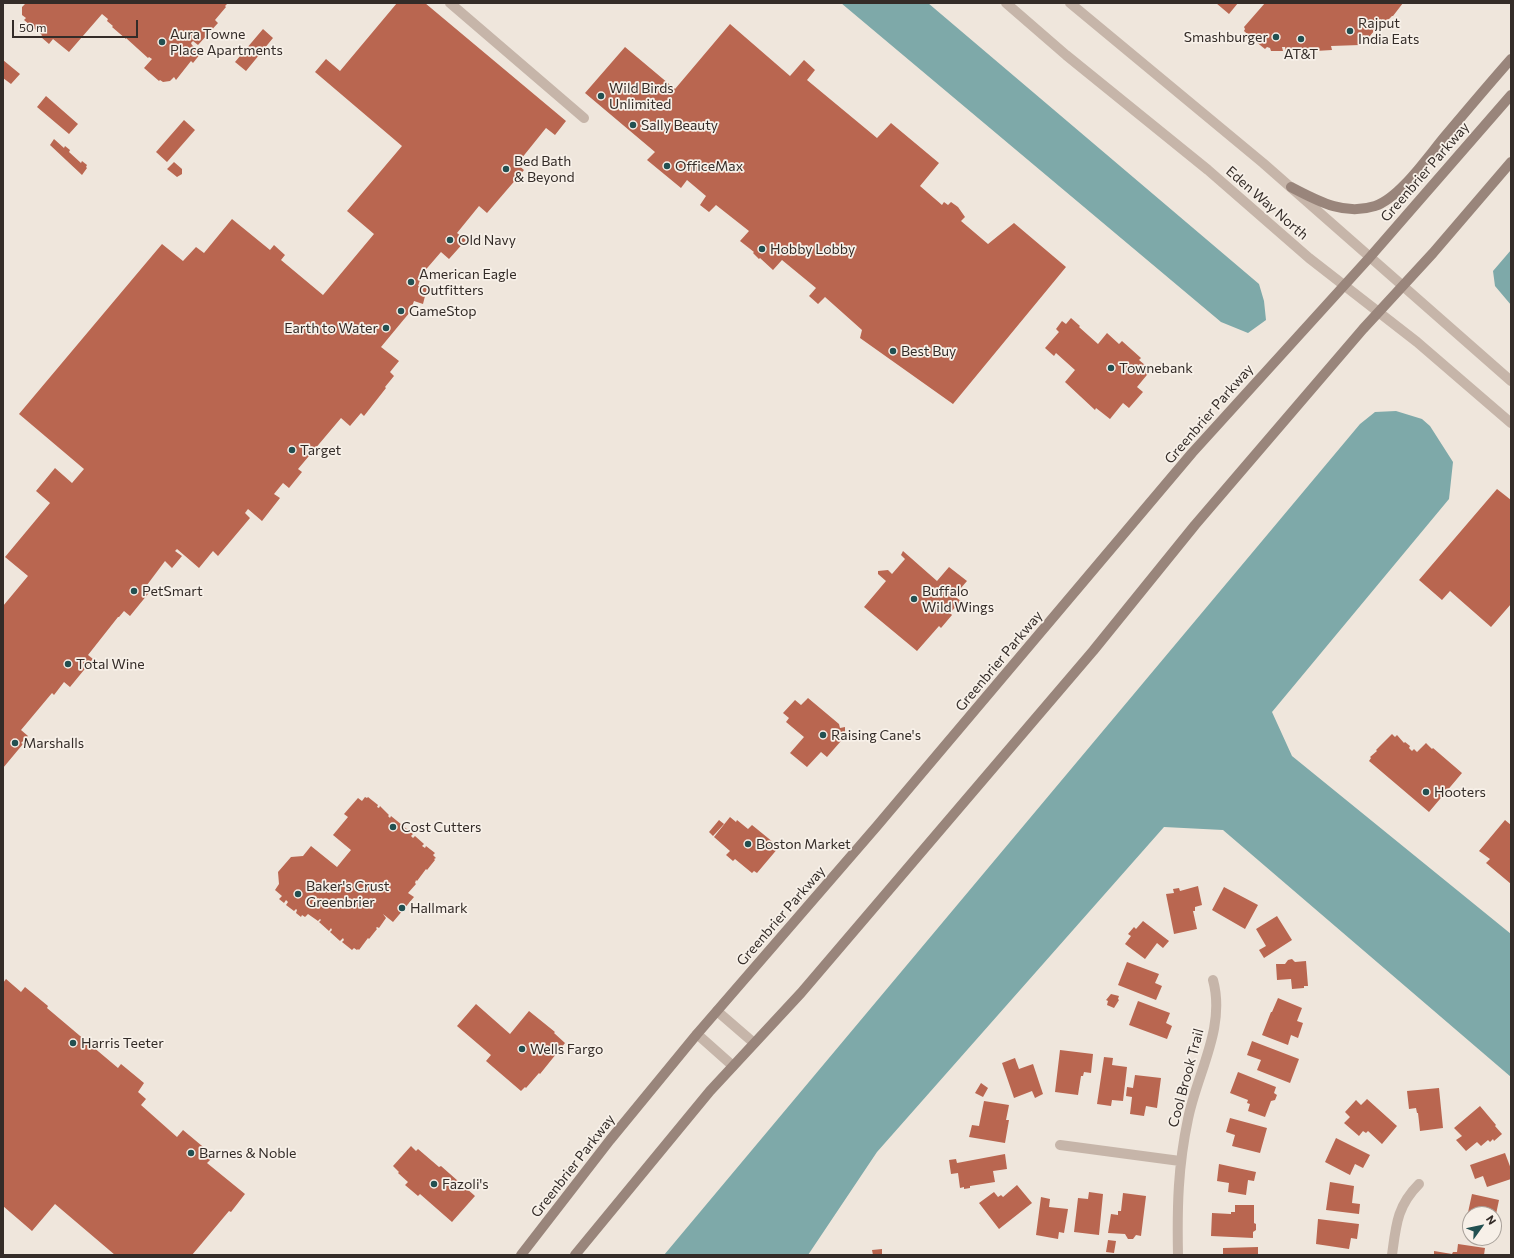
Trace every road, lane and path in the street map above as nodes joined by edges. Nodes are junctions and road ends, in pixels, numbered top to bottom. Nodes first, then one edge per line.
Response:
1 (450, 3) edge
2 (1006, 3) edge
3 (1070, 3) edge
4 (1511, 59) edge
5 (1511, 95) edge
6 (584, 118) dead end
7 (1511, 162) edge
8 (1291, 187) junction
9 (1370, 257) junction
10 (1343, 285) junction
11 (1402, 286) junction
12 (1379, 312) junction
13 (1511, 381) edge
14 (1511, 422) edge
15 (1214, 980) dead end
16 (717, 1011) junction
17 (697, 1034) junction
18 (754, 1043) junction
19 (733, 1066) junction
20 (1060, 1145) dead end
21 (1180, 1161) junction
22 (1419, 1184) dead end
23 (521, 1255) edge
24 (575, 1255) edge
25 (1178, 1255) edge
26 (1392, 1255) edge

1 - 6 street
2 - 10 street, Eden Way North
3 - 8 street, Eden Way North
4 - 8 main road
5 - 9 main road, Greenbrier Parkway
7 - 11 main road
8 - 9 street, Eden Way North
9 - 10 main road, Greenbrier Parkway
9 - 11 street, Eden Way North
10 - 12 street, Eden Way North
10 - 16 main road, Greenbrier Parkway
11 - 12 main road
11 - 13 street, Eden Way North
12 - 14 street, Eden Way North
12 - 18 main road
15 - 21 street, Cool Brook Trail
16 - 17 main road, Greenbrier Parkway
16 - 18 street
17 - 19 street
17 - 23 main road, Greenbrier Parkway
18 - 19 main road
19 - 24 main road
20 - 21 street
21 - 25 street, Cool Brook Trail
22 - 26 street

